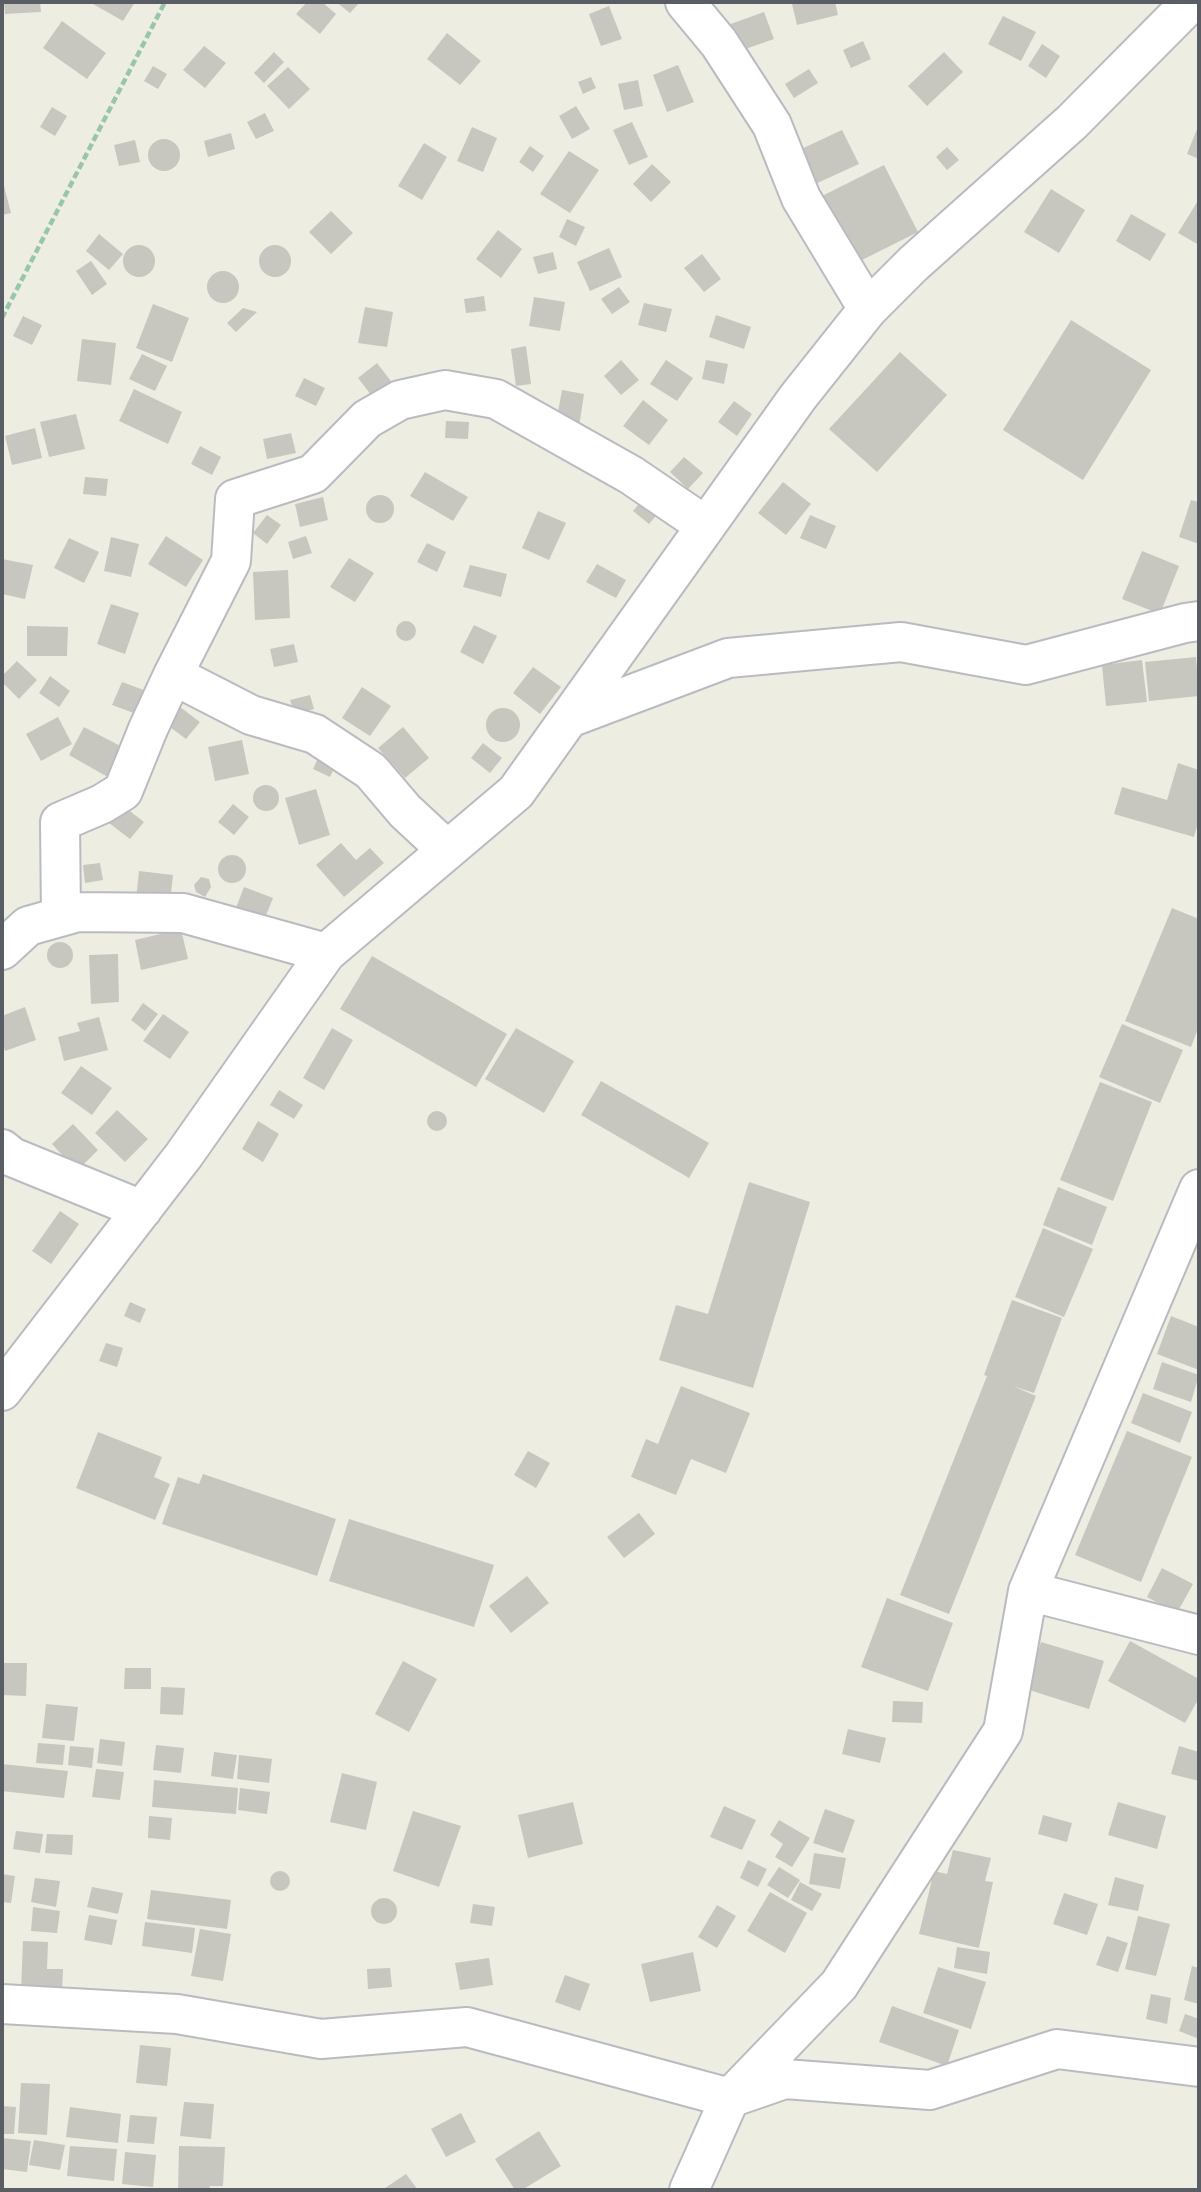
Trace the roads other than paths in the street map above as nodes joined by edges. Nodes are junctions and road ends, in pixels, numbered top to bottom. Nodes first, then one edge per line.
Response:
1 (685, 2) edge
2 (1191, 2) edge
3 (868, 309) junction
4 (706, 526) junction
5 (1199, 621) edge
6 (173, 675) junction
7 (569, 718) junction
8 (447, 850) junction
9 (61, 916) junction
10 (2, 950) edge
11 (326, 953) junction
12 (2, 1149) edge
13 (1199, 1189) edge
14 (142, 1210) junction
15 (1190, 1236) edge
16 (2, 1391) edge
17 (1028, 1591) junction
18 (1199, 1634) edge
19 (2, 2004) edge
20 (1199, 2067) edge
21 (730, 2098) junction
22 (689, 2190) edge

1 - 3 street
2 - 3 street
3 - 4 street
4 - 6 street
4 - 7 street
5 - 7 street
6 - 8 street
6 - 9 street
7 - 8 street
8 - 11 street
9 - 10 street
9 - 11 street
11 - 14 street
12 - 14 street
13 - 15 street
14 - 16 street
15 - 17 street
17 - 18 street
17 - 21 street
19 - 21 street
20 - 21 street
21 - 22 street

